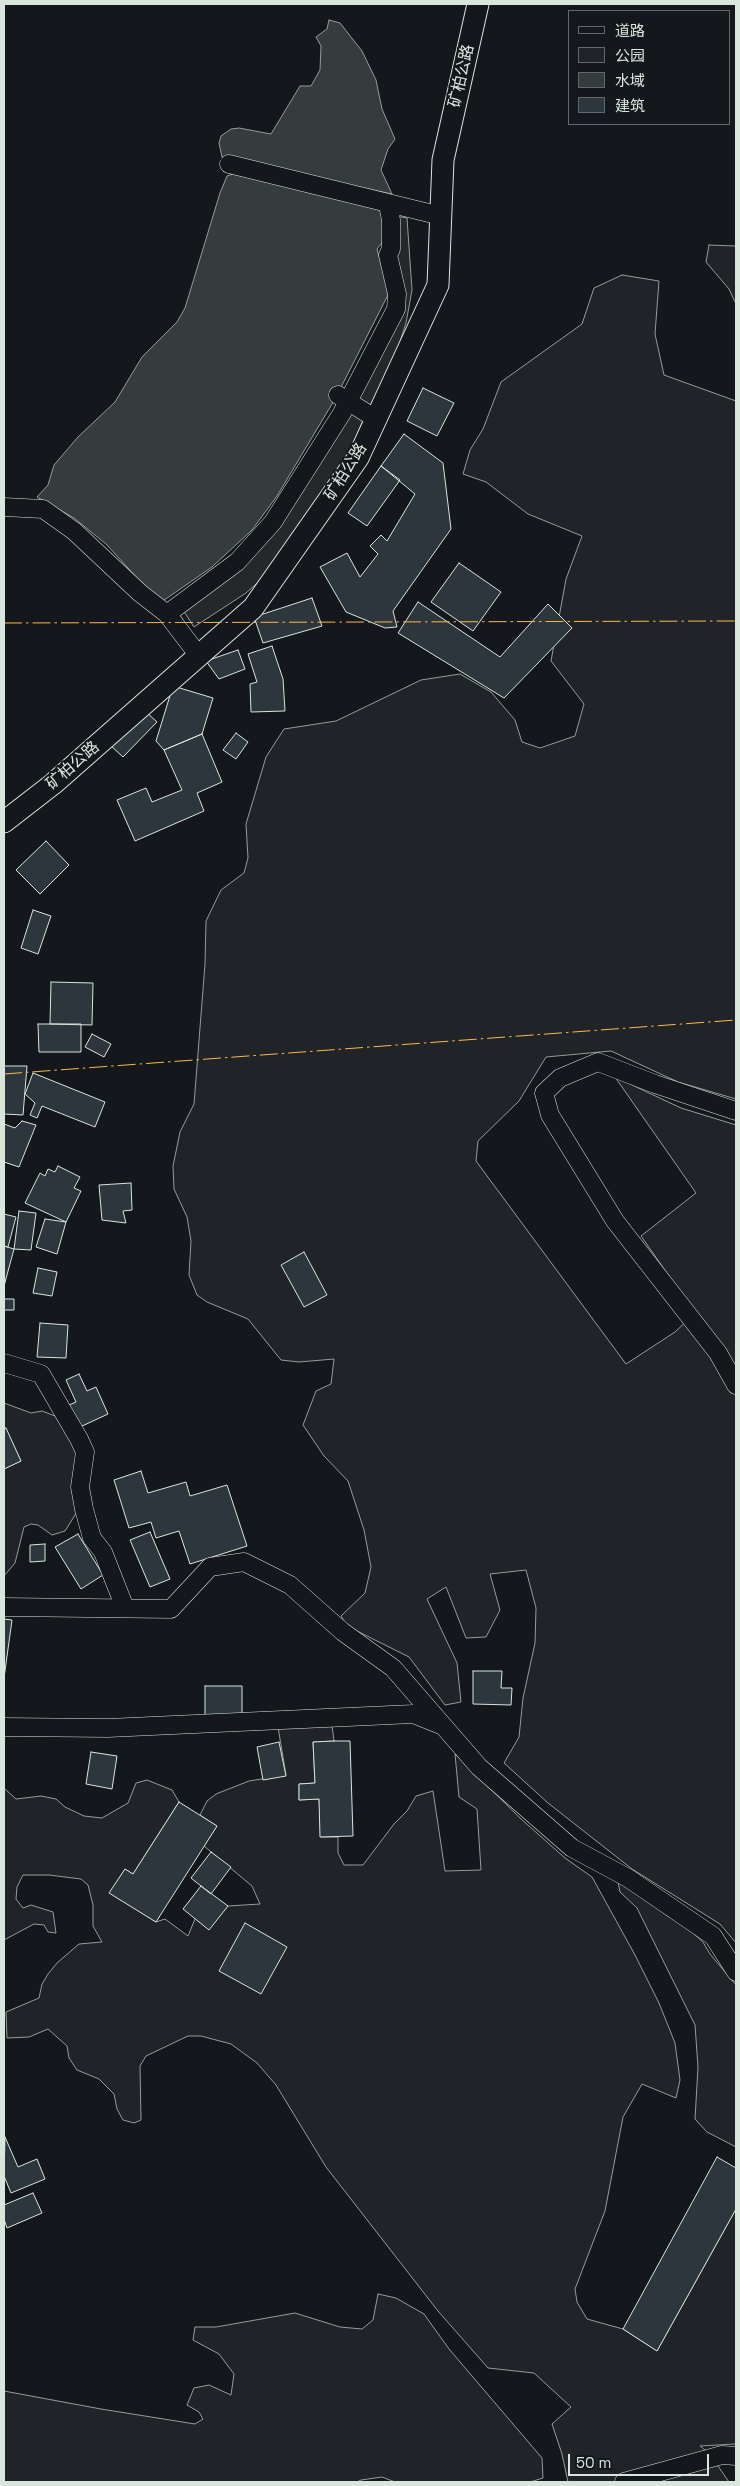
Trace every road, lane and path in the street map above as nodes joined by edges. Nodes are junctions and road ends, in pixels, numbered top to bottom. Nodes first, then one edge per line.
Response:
1 (478, 4) edge
2 (229, 164) dead end
3 (388, 205) junction
4 (441, 216) junction
5 (343, 398) junction
6 (376, 419) junction
7 (4, 507) edge
8 (167, 614) junction
9 (199, 656) junction
10 (4, 822) edge
11 (736, 1111) edge
12 (4, 1363) edge
13 (736, 1386) edge
14 (4, 1607) edge
15 (125, 1608) junction
16 (4, 1727) edge
17 (445, 1727) junction
18 (736, 1972) edge
19 (736, 2456) edge
20 (624, 2482) edge

1 - 4 street, 矿柏公路
2 - 3 street
3 - 4 street
3 - 5 street
4 - 6 street, 矿柏公路
5 - 6 street
5 - 8 street
6 - 9 street, 矿柏公路
7 - 8 street
8 - 9 street
9 - 10 street, 矿柏公路
11 - 13 street
12 - 15 street
14 - 15 street
15 - 17 street
16 - 17 street
17 - 18 street
19 - 20 street

